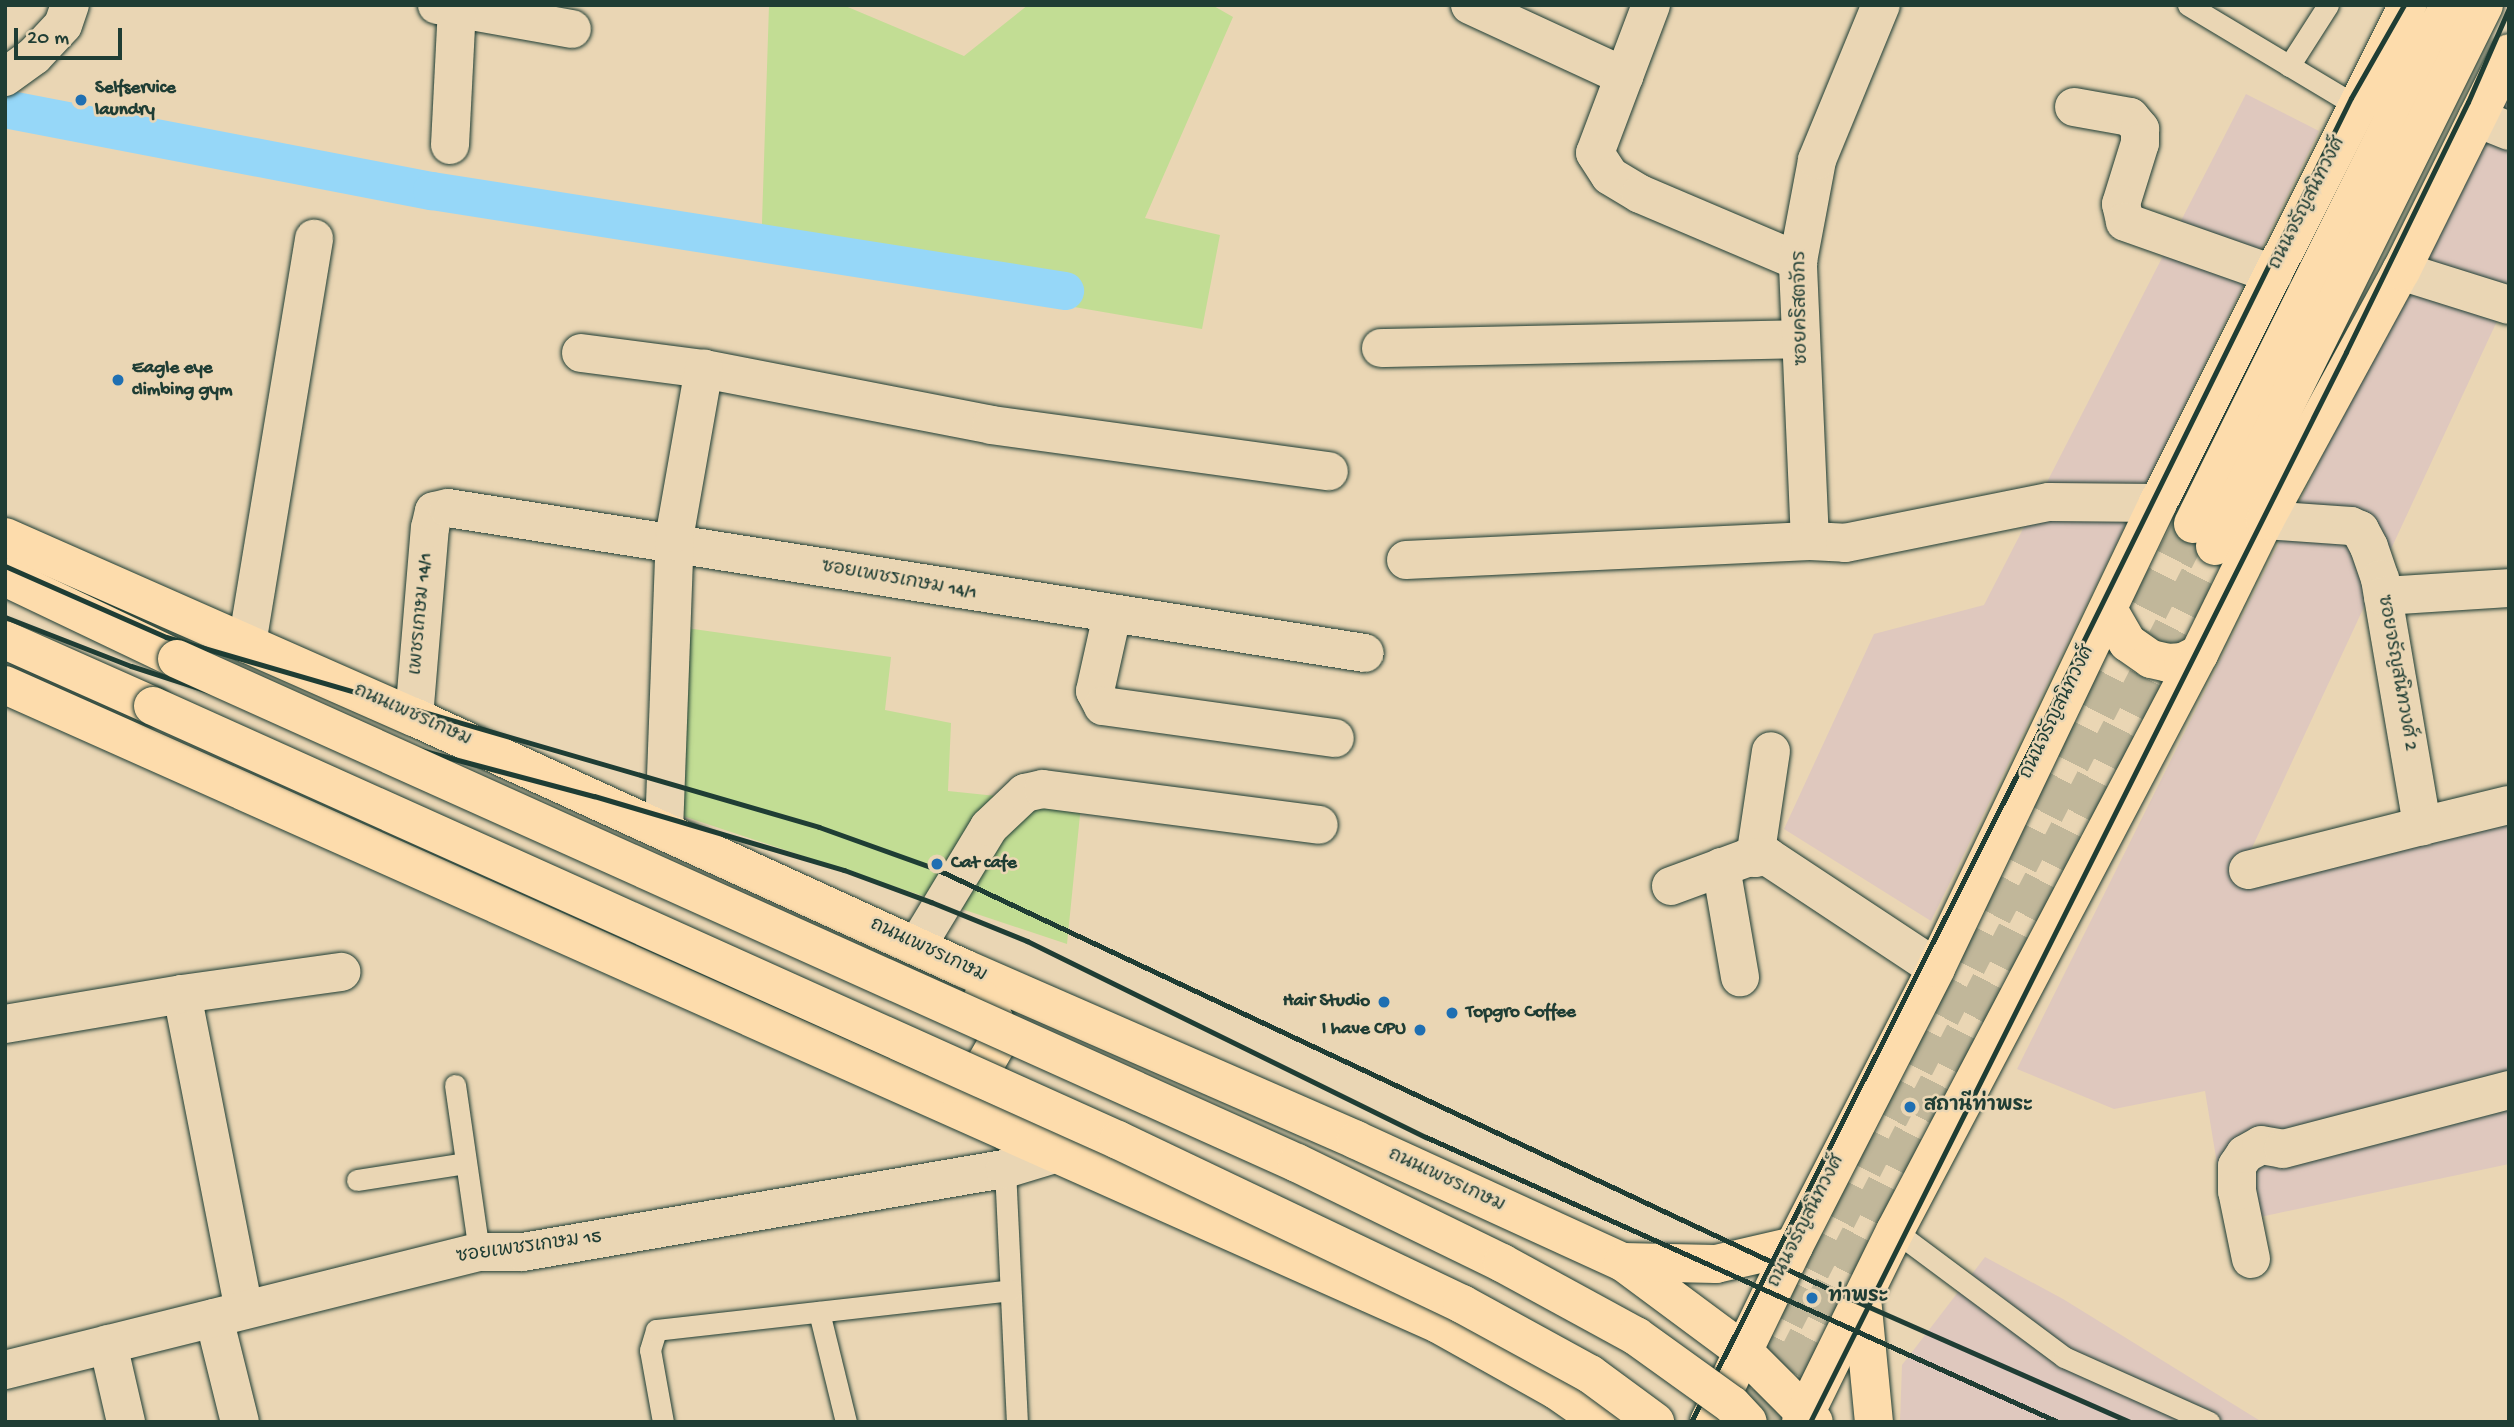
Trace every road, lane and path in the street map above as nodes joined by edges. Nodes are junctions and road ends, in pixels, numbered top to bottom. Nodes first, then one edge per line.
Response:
1 (70, 5) edge
2 (1470, 5) edge
3 (1651, 5) edge
4 (1881, 5) edge
5 (2188, 5) edge
6 (2328, 5) edge
7 (2408, 5) edge
8 (2449, 5) edge
9 (2484, 5) edge
10 (450, 6) edge
11 (572, 30) dead end
12 (2509, 53) edge
13 (2289, 66) junction
14 (1624, 76) junction
15 (5, 77) edge
16 (2357, 106) junction
17 (2074, 107) dead end
18 (2493, 124) edge
19 (450, 145) dead end
20 (314, 238) dead end
21 (1798, 261) junction
22 (2401, 271) junction
23 (2273, 274) junction
24 (2509, 305) edge
25 (1801, 339) junction
26 (1381, 348) dead end
27 (581, 353) dead end
28 (704, 369) junction
29 (1329, 471) dead end
30 (2158, 503) junction
31 (434, 511) joint
32 (2265, 520) junction
33 (5, 537) edge
34 (1810, 541) junction
35 (675, 543) junction
36 (1406, 560) dead end
37 (5, 578) edge
38 (2509, 589) edge
39 (2383, 596) junction
40 (2108, 609) junction
41 (1112, 615) junction
42 (5, 640) edge
43 (247, 644) junction
44 (1365, 653) dead end
45 (2199, 654) junction
46 (5, 685) edge
47 (414, 717) junction
48 (1335, 738) dead end
49 (1771, 751) dead end
50 (2509, 805) edge
51 (1319, 825) dead end
52 (2422, 826) junction
53 (664, 831) junction
54 (1738, 862) junction
55 (2248, 870) dead end
56 (1671, 886) dead end
57 (917, 946) junction
58 (962, 968) junction
59 (1936, 968) junction
60 (341, 972) dead end
61 (1740, 977) dead end
62 (182, 994) junction
63 (5, 1024) edge
64 (904, 1084) junction
65 (455, 1085) dead end
66 (2509, 1090) edge
67 (1058, 1153) junction
68 (466, 1163) junction
69 (1005, 1169) junction
70 (357, 1180) dead end
71 (1895, 1231) junction
72 (1794, 1246) junction
73 (479, 1252) junction
74 (2251, 1259) dead end
75 (1623, 1262) junction
76 (1010, 1290) junction
77 (1862, 1298) junction
78 (819, 1312) junction
79 (229, 1314) junction
80 (108, 1344) junction
81 (1743, 1351) junction
82 (5, 1370) edge
83 (1563, 1406) edge
84 (1807, 1419) edge
85 (126, 1422) edge
86 (240, 1422) edge
87 (663, 1422) edge
88 (846, 1422) edge
89 (1017, 1422) edge
90 (1602, 1422) edge
91 (1655, 1422) edge
92 (1709, 1422) edge
93 (1748, 1422) edge
94 (1874, 1422) edge
95 (2209, 1422) edge

1 - 15 street
2 - 14 street
3 - 14 street
4 - 21 street, ซอยคริสตจักร
5 - 13 lane
6 - 13 lane
7 - 16 main road, ถนนจรัญสนิทวงศ์
8 - 9 main road, ถนนจรัญสนิทวงศ์
10 - 11 street
10 - 19 street
12 - 18 main road
13 - 16 lane
14 - 21 street
16 - 23 main road, ถนนจรัญสนิทวงศ์
17 - 23 street
18 - 22 main road
20 - 43 street
21 - 25 street, ซอยคริสตจักร
22 - 24 street
22 - 32 main road
23 - 30 main road, ถนนจรัญสนิทวงศ์
25 - 26 street
25 - 34 street, ซอยคริสตจักร
27 - 28 street
28 - 29 street
28 - 35 street
30 - 34 street
30 - 40 main road, ถนนจรัญสนิทวงศ์
31 - 35 street, ซอยเพชรเกษม 14/1
31 - 47 street, เพชรเกษม 14/1
32 - 39 street, ซอยจรัญสนิทวงศ์ 2
32 - 45 main road
33 - 43 main road, ถนนเพชรเกษม
34 - 36 street
35 - 41 street, ซอยเพชรเกษม 14/1
35 - 53 street
37 - 93 main road, bridge
38 - 39 street
39 - 52 street, ซอยจรัญสนิทวงศ์ 2
40 - 45 main road
40 - 59 main road, ถนนจรัญสนิทวงศ์
41 - 44 street, ซอยเพชรเกษม 14/1
41 - 48 street
42 - 91 main road, bridge
43 - 47 main road, ถนนเพชรเกษม
45 - 71 main road
46 - 64 main road
47 - 53 main road, ถนนเพชรเกษม
49 - 54 street
50 - 52 street
51 - 57 street
52 - 55 street
53 - 57 main road, ถนนเพชรเกษม
54 - 56 street
54 - 59 street
54 - 61 street
57 - 58 main road, ถนนเพชรเกษม
58 - 64 main road
58 - 75 main road, ถนนเพชรเกษม
59 - 72 main road, ถนนจรัญสนิทวงศ์
60 - 62 street
62 - 63 street
62 - 79 street
64 - 67 main road
65 - 68 lane
66 - 74 street
67 - 69 street, ซอยเพชรเกษม 15
67 - 83 main road
68 - 70 lane
68 - 73 lane
69 - 73 street, ซอยเพชรเกษม 15
69 - 76 lane
71 - 77 main road
71 - 95 lane
72 - 75 main road
72 - 81 main road, ถนนจรัญสนิทวงศ์
73 - 79 street, ซอยเพชรเกษม 15
75 - 81 main road, ถนนเพชรเกษม
76 - 78 lane
76 - 89 lane
77 - 84 main road
77 - 94 main road
78 - 87 lane
78 - 88 lane
79 - 80 street, ซอยเพชรเกษม 15
79 - 86 street
80 - 82 street, ซอยเพชรเกษม 15
80 - 85 street
81 - 84 main road, ถนนเพชรเกษม
81 - 92 main road, ถนนจรัญสนิทวงศ์
83 - 90 main road

